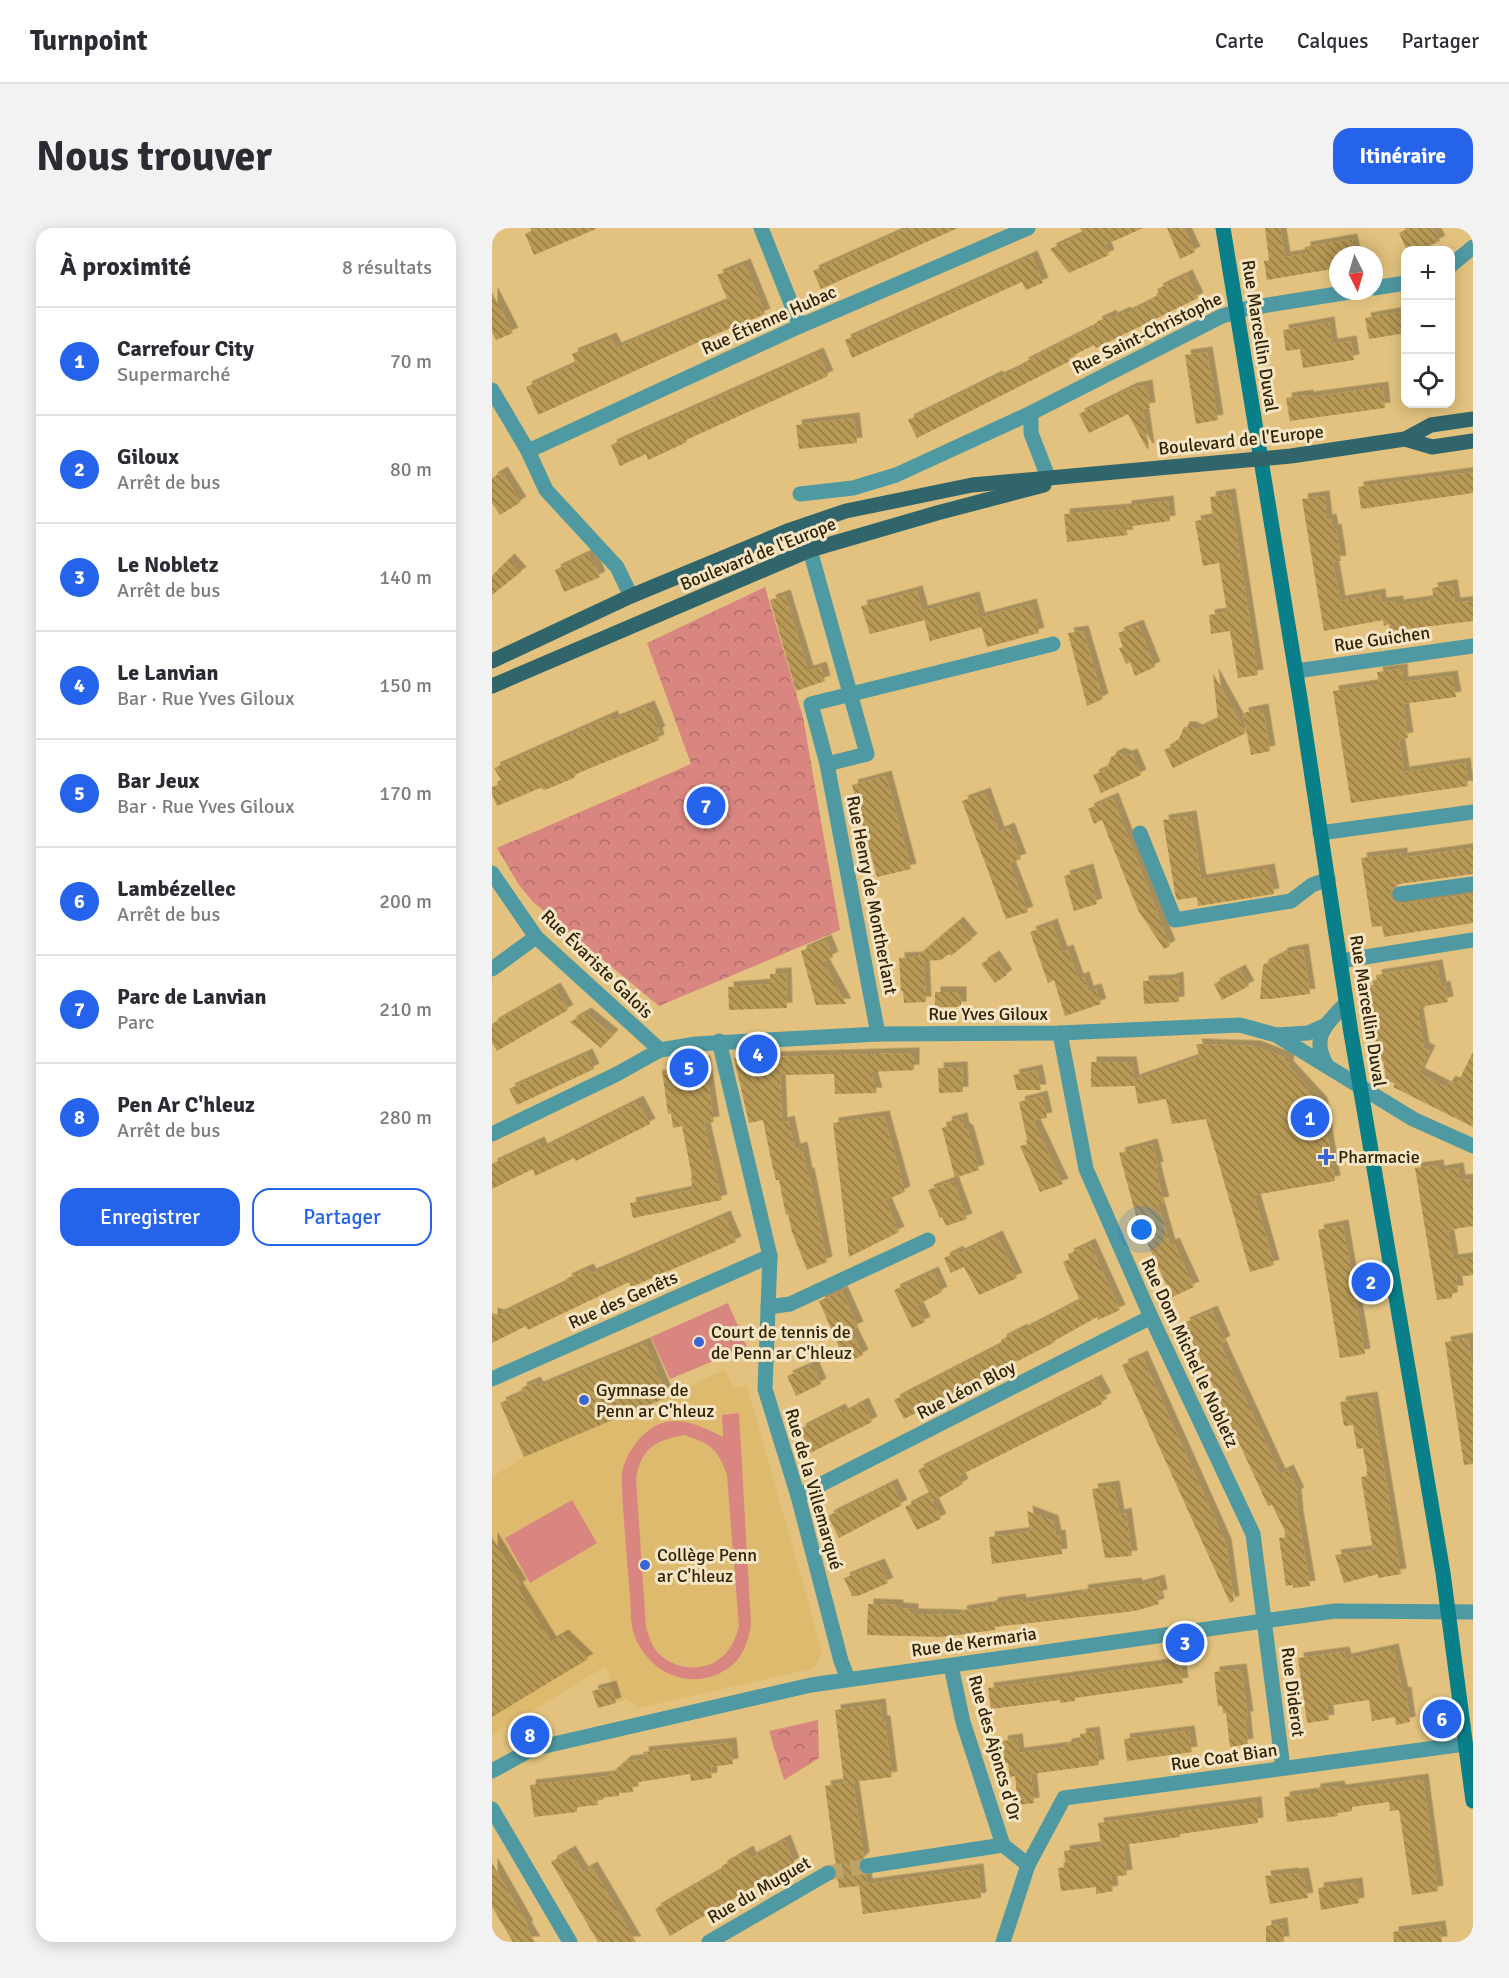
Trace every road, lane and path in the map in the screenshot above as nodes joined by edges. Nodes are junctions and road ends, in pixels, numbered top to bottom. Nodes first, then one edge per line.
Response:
1 (760, 228) edge
2 (1028, 228) edge
3 (1223, 228) edge
4 (1473, 247) edge
5 (1455, 262) edge
6 (1401, 284) edge
7 (1383, 287) edge
8 (1329, 296) edge
9 (1237, 311) junction
10 (800, 326) junction
11 (492, 390) edge
12 (1031, 413) junction
13 (1473, 418) edge
14 (1405, 438) junction
15 (1473, 441) edge
16 (528, 451) junction
17 (1261, 460) junction
18 (1081, 476) junction
19 (1048, 477) junction
20 (800, 494) dead end
21 (810, 550) junction
22 (631, 597) junction
23 (1053, 644) dead end
24 (1473, 646) edge
25 (492, 661) edge
26 (1296, 671) junction
27 (492, 686) edge
28 (850, 694) junction
29 (827, 764) junction
30 (1473, 812) edge
31 (1140, 833) dead end
32 (1320, 833) junction
33 (492, 873) edge
34 (1328, 879) junction
35 (1473, 884) edge
36 (1400, 894) dead end
37 (536, 937) junction
38 (1473, 940) edge
39 (1340, 962) junction
40 (492, 969) edge
41 (1346, 1003) junction
42 (1326, 1025) junction
43 (1060, 1033) junction
44 (878, 1034) junction
45 (1276, 1035) junction
46 (718, 1041) junction
47 (660, 1050) junction
48 (1327, 1066) junction
49 (1360, 1088) junction
50 (492, 1134) edge
51 (1473, 1146) edge
52 (928, 1240) dead end
53 (770, 1256) junction
54 (768, 1307) junction
55 (1151, 1317) junction
56 (492, 1379) edge
57 (798, 1496) junction
58 (1447, 1612) junction
59 (1473, 1612) edge
60 (1264, 1620) junction
61 (951, 1666) junction
62 (848, 1678) junction
63 (1465, 1744) junction
64 (1283, 1768) junction
65 (492, 1771) edge
66 (1473, 1801) edge
67 (492, 1809) edge
68 (1003, 1845) junction
69 (1028, 1865) junction
70 (867, 1866) tunnel mouth
71 (828, 1873) tunnel mouth
72 (735, 1936) edge
73 (570, 1942) edge
74 (709, 1942) edge
75 (1003, 1942) edge

1 - 10 street
2 - 10 street, Rue Étienne Hubac
3 - 9 main road, Rue Marcellin Duval
4 - 5 street
6 - 7 street
8 - 9 street, Rue Saint-Christophe
9 - 12 street, Rue Saint-Christophe
9 - 17 main road, Rue Marcellin Duval
10 - 16 street, Rue Étienne Hubac
11 - 16 street
12 - 19 street
12 - 20 street, Rue Saint-Christophe
13 - 14 main road, Boulevard de l'Europe
14 - 15 main road, Boulevard de l'Europe
14 - 17 main road, Boulevard de l'Europe
16 - 22 street
17 - 18 main road, Boulevard de l'Europe
17 - 26 main road, Rue Marcellin Duval
18 - 19 main road, Boulevard de l'Europe
18 - 21 main road, Boulevard de l'Europe
19 - 22 main road, Boulevard de l'Europe
21 - 27 main road, Boulevard de l'Europe
21 - 28 street
22 - 25 main road, Boulevard de l'Europe
23 - 28 street, Rue Henry de Montherlant
24 - 26 street, Rue Guichen
26 - 32 main road, Rue Marcellin Duval
28 - 29 street, Rue Henry de Montherlant
28 - 29 street
29 - 44 street, Rue Henry de Montherlant
30 - 32 street
31 - 34 street
32 - 34 main road, Rue Marcellin Duval
33 - 37 street, Rue Évariste Galois
34 - 39 main road, Rue Marcellin Duval
35 - 36 street
37 - 40 street
37 - 47 street, Rue Évariste Galois
38 - 39 street
39 - 41 main road, Rue Marcellin Duval
41 - 42 street
41 - 49 main road, Rue Marcellin Duval
42 - 45 street
42 - 48 street
43 - 44 street, Rue Yves Giloux
43 - 45 street, Rue Yves Giloux
43 - 55 street, Rue Dom Michel le Nobletz
44 - 46 street, Rue Yves Giloux
45 - 48 street, Rue Yves Giloux
46 - 47 street, Rue Yves Giloux
46 - 53 street, Rue de la Villemarqué
47 - 50 street, Rue Yves Giloux
48 - 49 street, Rue Yves Giloux
49 - 51 street, Rue Yves Giloux
49 - 58 main road, Rue Marcellin Duval
52 - 54 street
53 - 54 street, Rue de la Villemarqué
53 - 56 street, Rue des Genêts
54 - 57 street, Rue de la Villemarqué
55 - 57 street, Rue Léon Bloy
55 - 60 street, Rue Dom Michel le Nobletz
57 - 62 street, Rue de la Villemarqué
58 - 59 street, Rue de Kermaria
58 - 60 street, Rue de Kermaria
58 - 63 main road, Rue Marcellin Duval
60 - 61 street, Rue de Kermaria
60 - 64 street, Rue Diderot
61 - 62 street, Rue de Kermaria
61 - 68 street, Rue des Ajoncs d'Or
62 - 65 street, Rue de Kermaria
63 - 64 street, Rue Coat Bian
63 - 66 main road, Rue Marcellin Duval
64 - 69 street, Rue Coat Bian
67 - 73 street
68 - 69 street, Rue des Ajoncs d'Or
68 - 70 street
69 - 75 street
71 - 72 street, Rue du Muguet
72 - 74 street, Rue du Muguet

